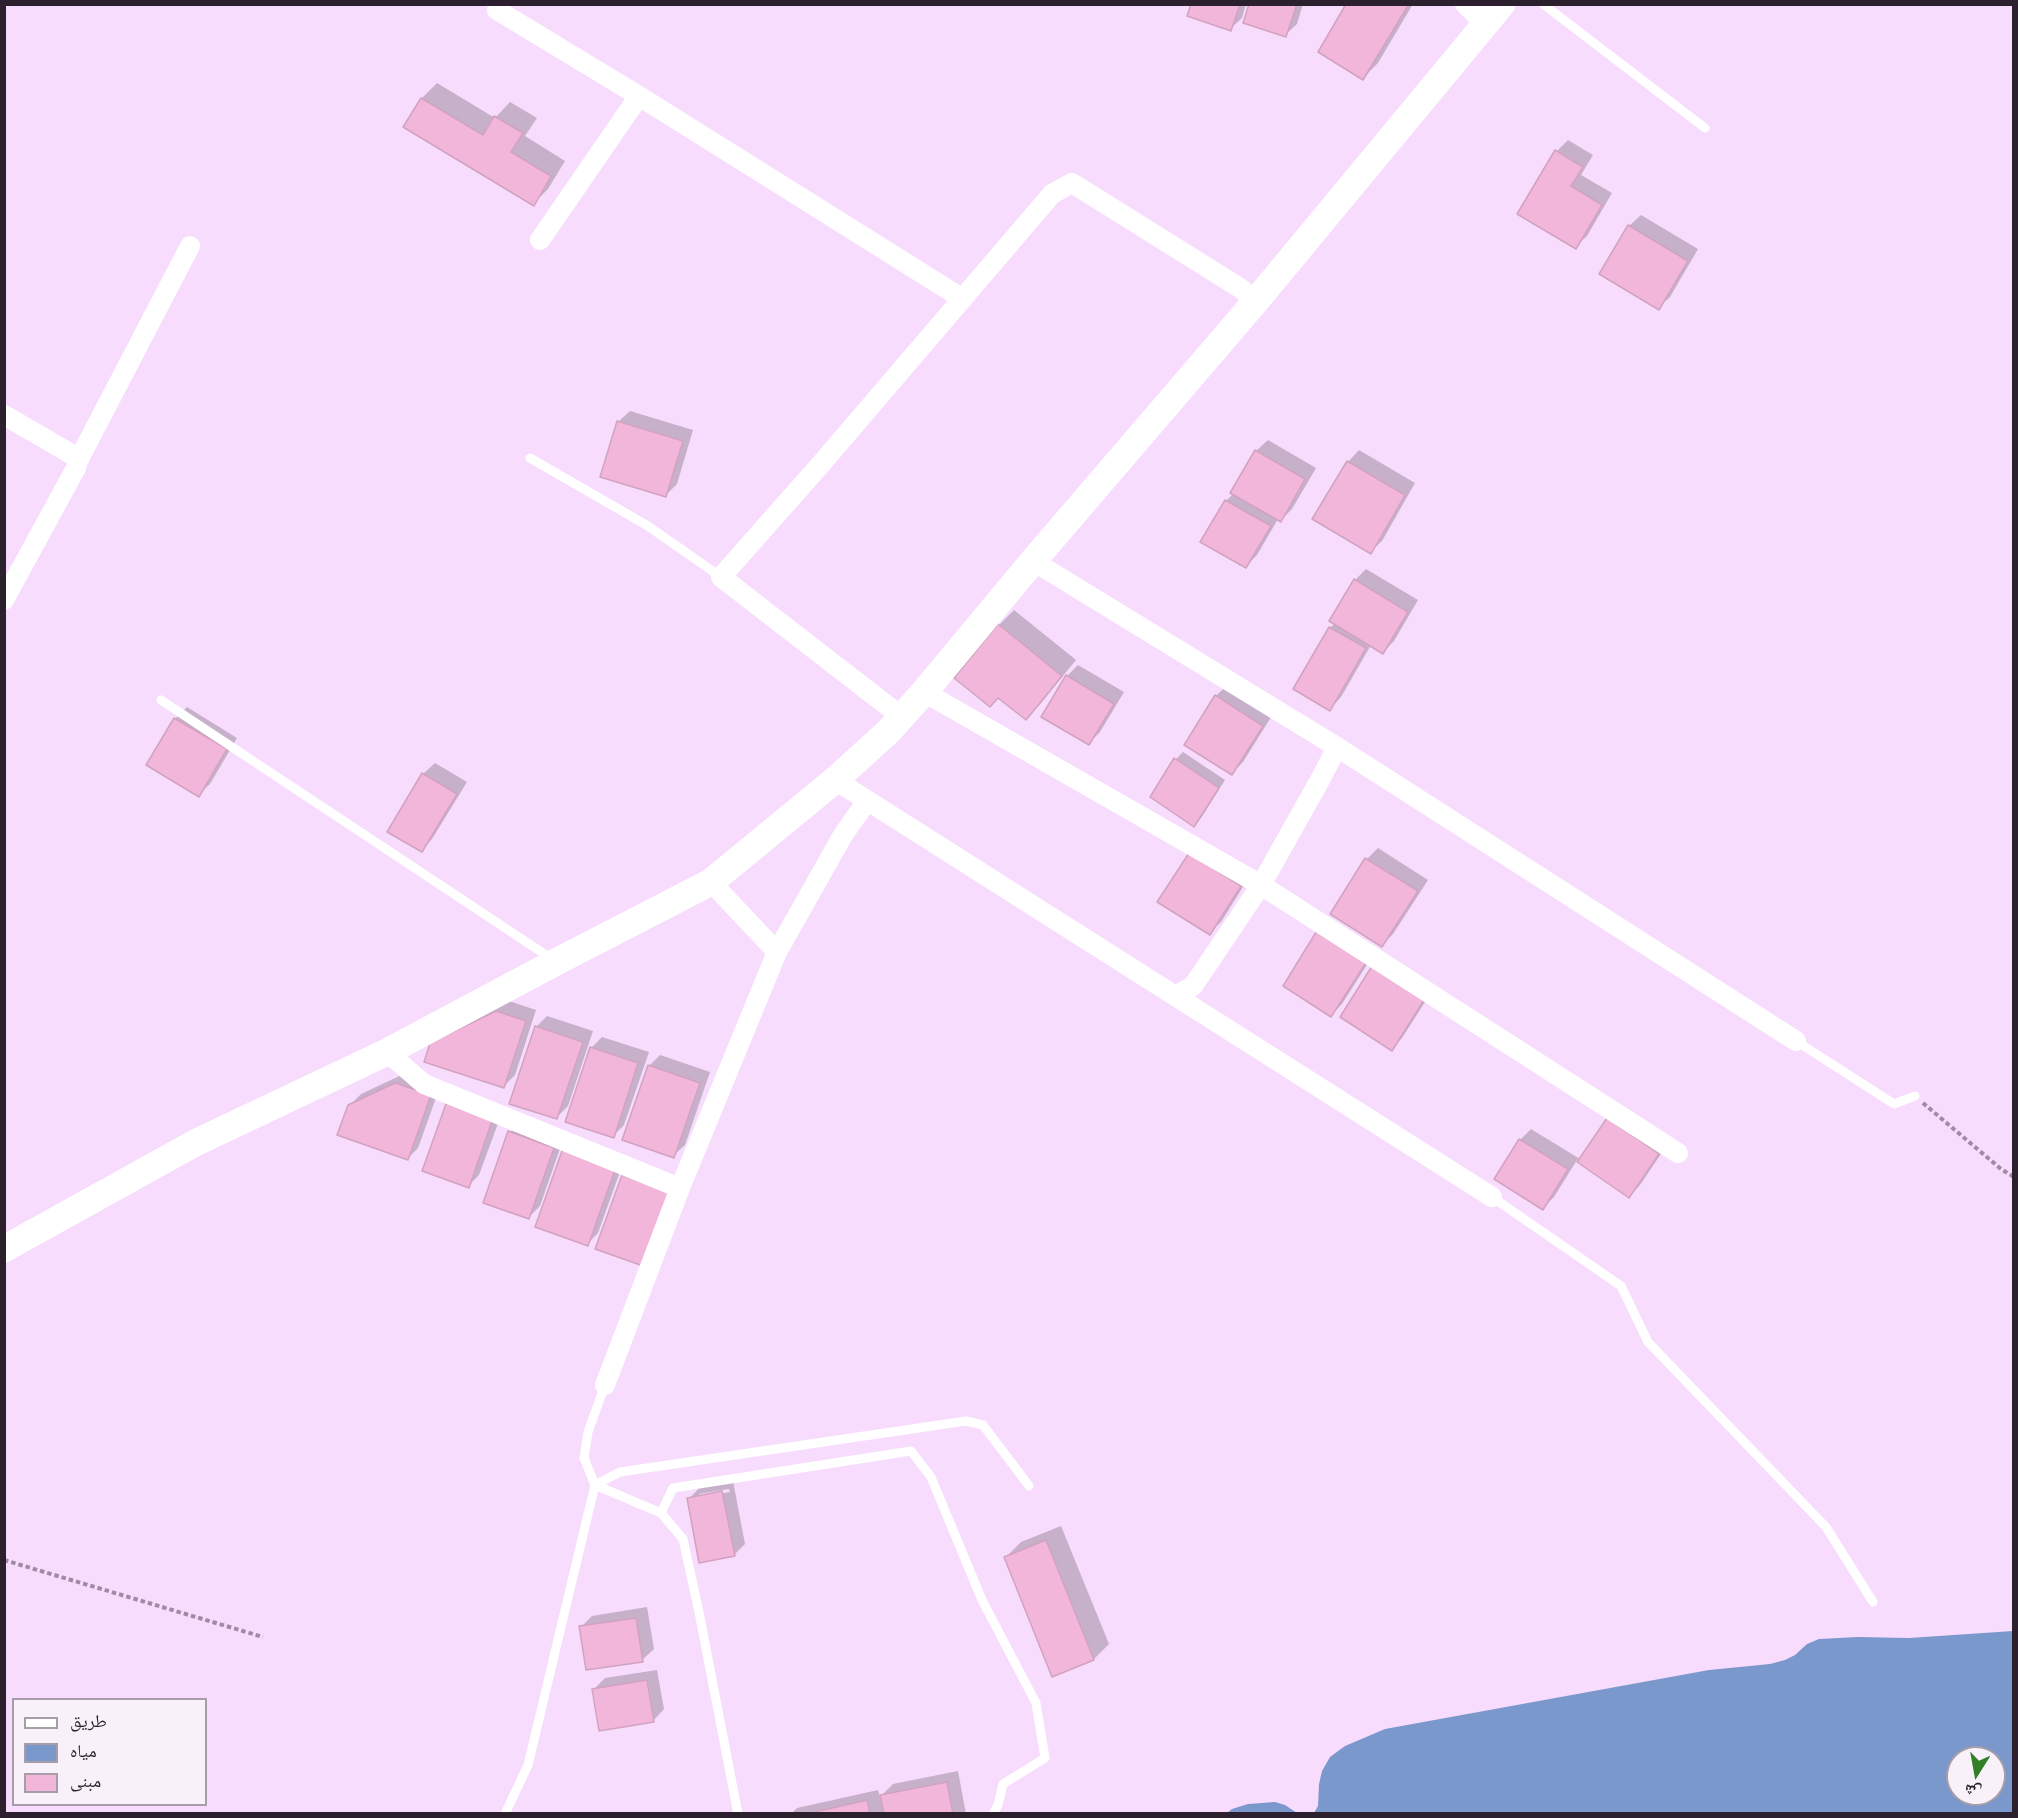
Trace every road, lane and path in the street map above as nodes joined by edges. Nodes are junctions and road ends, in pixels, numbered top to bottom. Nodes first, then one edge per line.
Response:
1 (1465, 4) edge
2 (1544, 4) edge
3 (497, 10) dead end
4 (1493, 14) edge
5 (639, 96) junction
6 (1706, 128) dead end
7 (540, 240) dead end
8 (190, 246) dead end
9 (963, 299) junction
10 (1256, 301) junction
11 (4, 415) edge
12 (530, 458) dead end
13 (78, 461) junction
14 (1033, 561) junction
15 (721, 577) junction
16 (4, 600) edge
17 (924, 692) junction
18 (161, 700) dead end
19 (902, 717) junction
20 (1337, 747) junction
21 (835, 780) junction
22 (867, 801) junction
23 (711, 882) junction
24 (1261, 885) junction
25 (777, 952) junction
26 (556, 962) junction
27 (1175, 996) junction
28 (1796, 1041) joint
29 (387, 1052) junction
30 (1916, 1096) joint
31 (1678, 1153) dead end
32 (2013, 1177) edge
33 (680, 1188) junction
34 (1492, 1197) joint
35 (4, 1249) edge
36 (605, 1385) joint
37 (595, 1485) junction
38 (1029, 1486) dead end
39 (662, 1513) junction
40 (4, 1560) edge
41 (1873, 1602) dead end
42 (263, 1637) dead end
43 (505, 1814) edge
44 (738, 1814) edge
45 (993, 1814) edge

1 - 4 street
2 - 6 lane
3 - 5 street
4 - 10 main road
5 - 7 street
5 - 9 street
8 - 13 street
9 - 10 street
9 - 15 street
10 - 14 main road
11 - 13 street
12 - 15 lane
13 - 16 street
14 - 17 main road
14 - 20 street
15 - 19 street
17 - 19 main road
17 - 24 street
18 - 26 lane
19 - 21 main road
20 - 24 street
20 - 28 street
21 - 22 street
21 - 23 main road
22 - 25 street
22 - 27 street
23 - 25 street
23 - 26 main road
24 - 27 street
24 - 31 street
25 - 33 street
26 - 29 main road
27 - 34 street
28 - 30 lane
29 - 33 street
29 - 35 main road
30 - 32 path
33 - 36 street
34 - 41 lane
36 - 37 lane
37 - 38 lane
37 - 39 lane
37 - 43 lane
39 - 44 lane
39 - 45 lane
40 - 42 path

